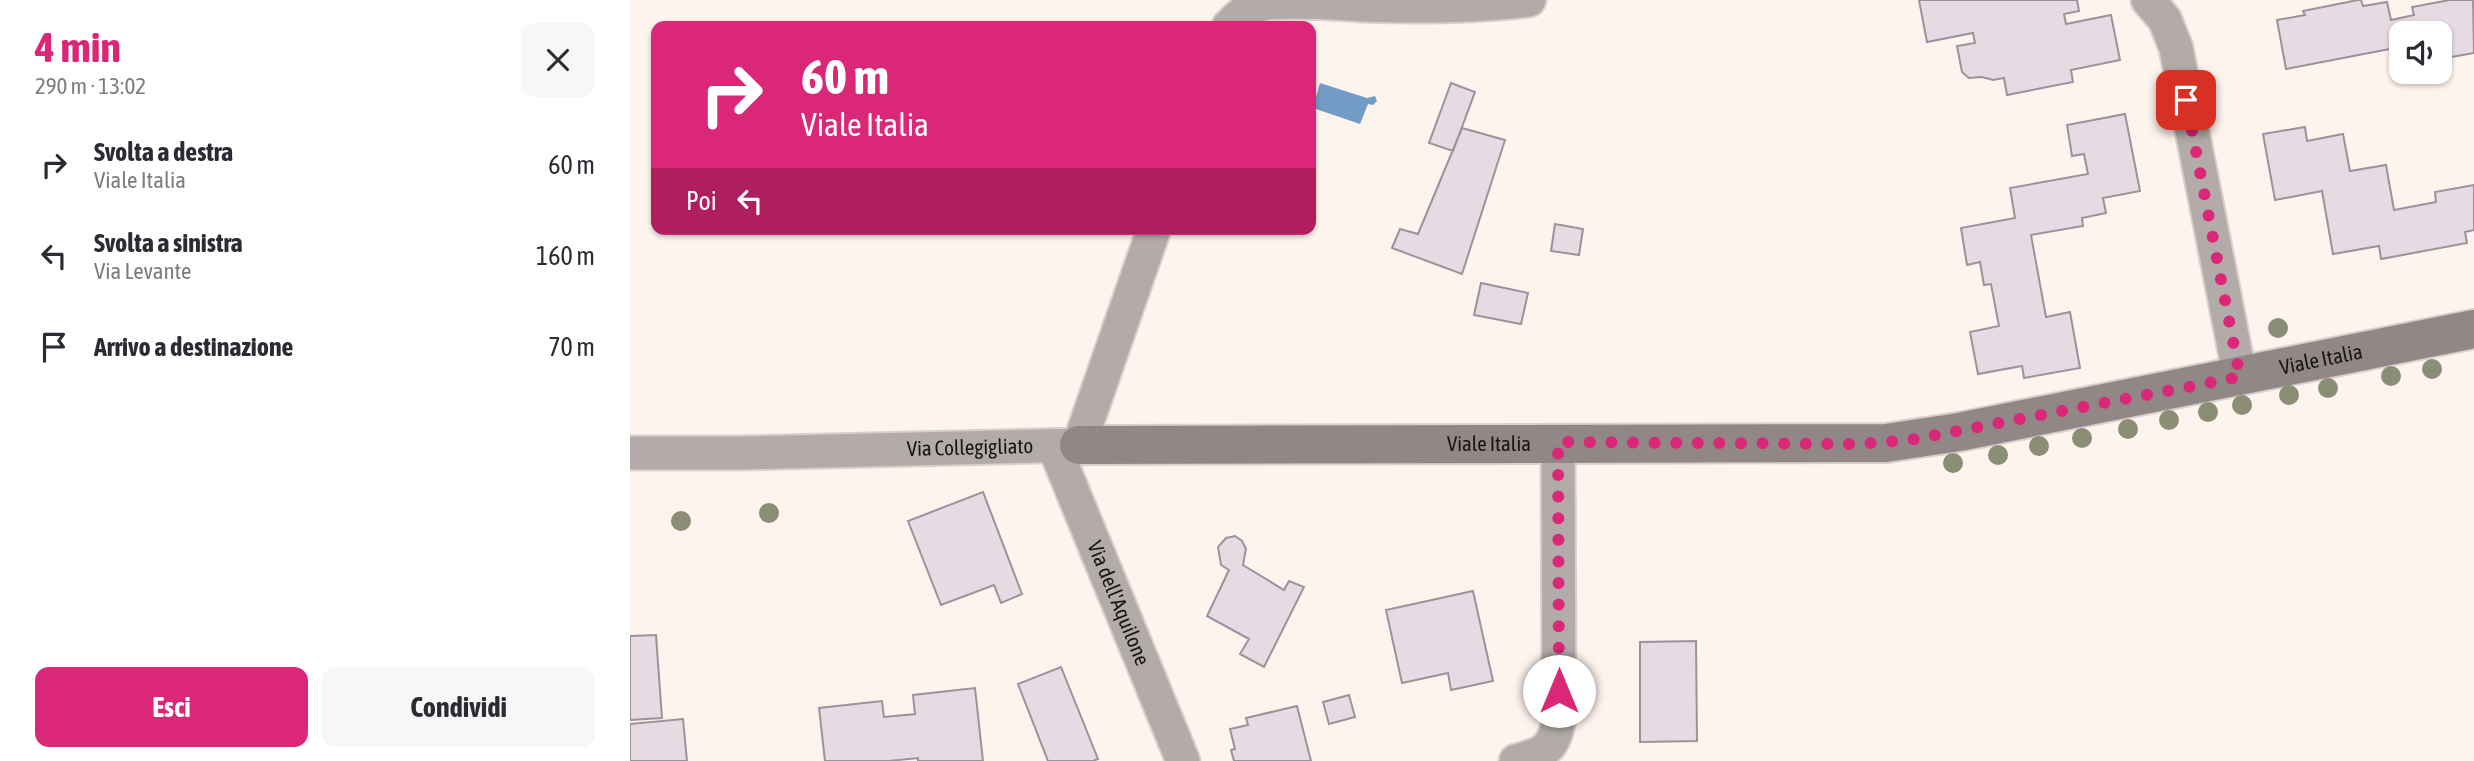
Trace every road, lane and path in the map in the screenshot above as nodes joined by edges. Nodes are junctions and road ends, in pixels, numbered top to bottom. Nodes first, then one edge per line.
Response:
1 (1529, 0) edge
2 (2148, 0) edge
3 (1234, 21) edge
4 (1152, 235) edge
5 (2474, 329) edge
6 (2240, 377) junction
7 (1558, 442) junction
8 (1066, 445) junction
9 (630, 453) edge
10 (1183, 761) edge
11 (1516, 761) edge

1 - 3 street
2 - 6 street
4 - 8 street
5 - 6 street, Viale Italia
6 - 7 street, Viale Italia
7 - 8 street, Viale Italia
7 - 11 street
8 - 9 street, Via Collegigliato
8 - 10 street, Via dell'Aquilone

